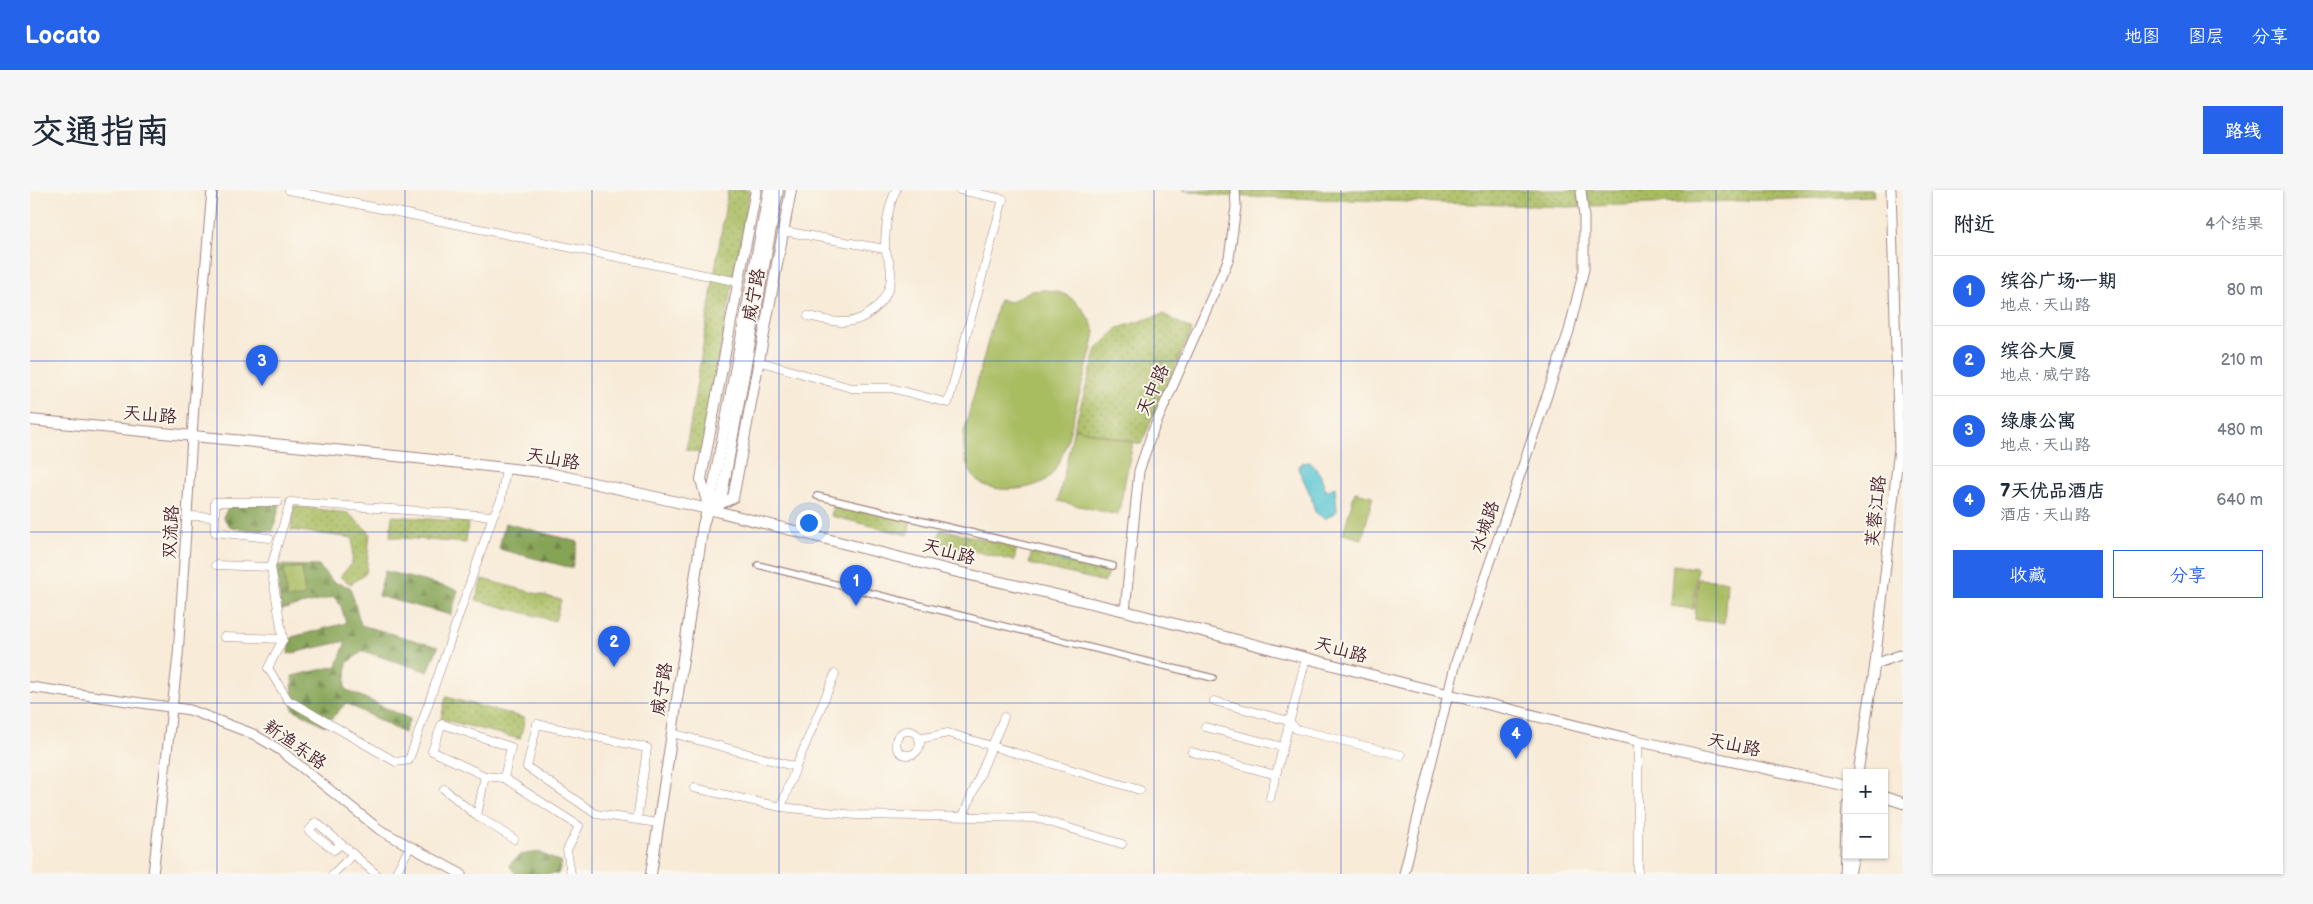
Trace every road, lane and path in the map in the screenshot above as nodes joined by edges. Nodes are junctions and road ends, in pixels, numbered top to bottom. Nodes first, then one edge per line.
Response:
1 (212, 190) edge
2 (289, 190) edge
3 (756, 190) edge
4 (769, 190) edge
5 (778, 190) edge
6 (791, 190) edge
7 (896, 190) edge
8 (960, 190) edge
9 (1235, 190) edge
10 (1581, 190) edge
11 (1891, 190) edge
12 (783, 231) junction
13 (885, 249) junction
14 (739, 282) junction
15 (808, 316) dead end
16 (741, 359) junction
17 (758, 360) junction
18 (30, 420) edge
19 (192, 435) junction
20 (506, 468) junction
21 (817, 496) dead end
22 (278, 502) dead end
23 (708, 509) junction
24 (188, 516) junction
25 (494, 516) junction
26 (215, 517) junction
27 (269, 538) dead end
28 (216, 565) dead end
29 (758, 565) dead end
30 (1113, 566) dead end
31 (271, 567) junction
32 (1125, 611) junction
33 (224, 637) dead end
34 (283, 639) junction
35 (1903, 654) edge
36 (1306, 658) junction
37 (1875, 664) junction
38 (835, 674) dead end
39 (1213, 678) dead end
40 (30, 687) edge
41 (1449, 693) junction
42 (1214, 700) dead end
43 (172, 707) junction
44 (1004, 717) dead end
45 (1289, 721) junction
46 (1205, 727) dead end
47 (672, 733) junction
48 (919, 739) dead end
49 (1638, 741) junction
50 (1283, 747) junction
51 (991, 748) junction
52 (1192, 752) dead end
53 (1401, 755) dead end
54 (796, 767) junction
55 (1859, 769) edge
56 (1276, 775) junction
57 (485, 776) junction
58 (504, 778) junction
59 (1843, 785) edge
60 (694, 788) dead end
61 (444, 789) dead end
62 (1140, 790) dead end
63 (1270, 798) dead end
64 (1888, 798) edge
65 (1903, 803) edge
66 (781, 807) junction
67 (1847, 814) edge
68 (477, 816) junction
69 (963, 816) junction
70 (636, 820) junction
71 (658, 822) junction
72 (514, 839) dead end
73 (341, 844) dead end
74 (1122, 844) dead end
75 (410, 846) junction
76 (353, 854) junction
77 (1853, 859) edge
78 (153, 874) edge
79 (333, 874) edge
80 (376, 874) edge
81 (395, 874) edge
82 (461, 874) edge
83 (571, 874) edge
84 (650, 874) edge
85 (1404, 874) edge
86 (1638, 874) edge
87 (1844, 874) edge
88 (1850, 874) edge

1 - 19 street, 双流路
2 - 14 street
3 - 14 main road, 威宁路
4 - 16 main road
5 - 16 main road
6 - 12 main road, 威宁路
7 - 13 street
8 - 17 street
9 - 32 street, 天中路
10 - 41 street, 水城路
11 - 37 street, 芙蓉江路
12 - 13 street
12 - 17 main road, 威宁路
13 - 15 street
14 - 23 main road, 威宁路
16 - 23 main road, 威宁路
17 - 23 main road, 威宁路
18 - 19 main road, 天山路
19 - 20 main road, 天山路
19 - 24 street, 双流路
20 - 23 main road, 天山路
20 - 25 street
21 - 30 street
22 - 26 street
23 - 32 main road, 天山路
23 - 47 main road, 威宁路
24 - 26 street
24 - 43 street, 双流路
25 - 31 street
25 - 34 street
26 - 27 street
28 - 31 street
29 - 39 street
31 - 34 street
32 - 36 main road, 天山路
33 - 34 street
35 - 37 street
36 - 41 main road, 天山路
36 - 45 street
37 - 55 street, 芙蓉江路
38 - 54 street
40 - 43 street, 新渔东路
41 - 49 main road, 天山路
41 - 85 street, 水城路
42 - 45 street
43 - 75 street, 新渔东路
43 - 78 street, 双流路
44 - 51 street
45 - 50 street
45 - 53 street
46 - 50 street
47 - 54 street
47 - 71 main road, 威宁路
48 - 51 street
49 - 59 main road, 天山路
49 - 86 street
50 - 56 street
51 - 62 street
51 - 69 street
52 - 56 street
54 - 66 street
56 - 63 street
57 - 58 street
57 - 58 street
57 - 68 street
58 - 83 street
60 - 66 street
61 - 68 street
64 - 65 main road
66 - 69 street
67 - 87 street
68 - 72 street
69 - 74 street
70 - 70 street
70 - 71 street
71 - 84 main road, 威宁路
73 - 76 street
75 - 81 street
75 - 82 street, 新渔东路
76 - 79 street
76 - 80 street
77 - 88 street

